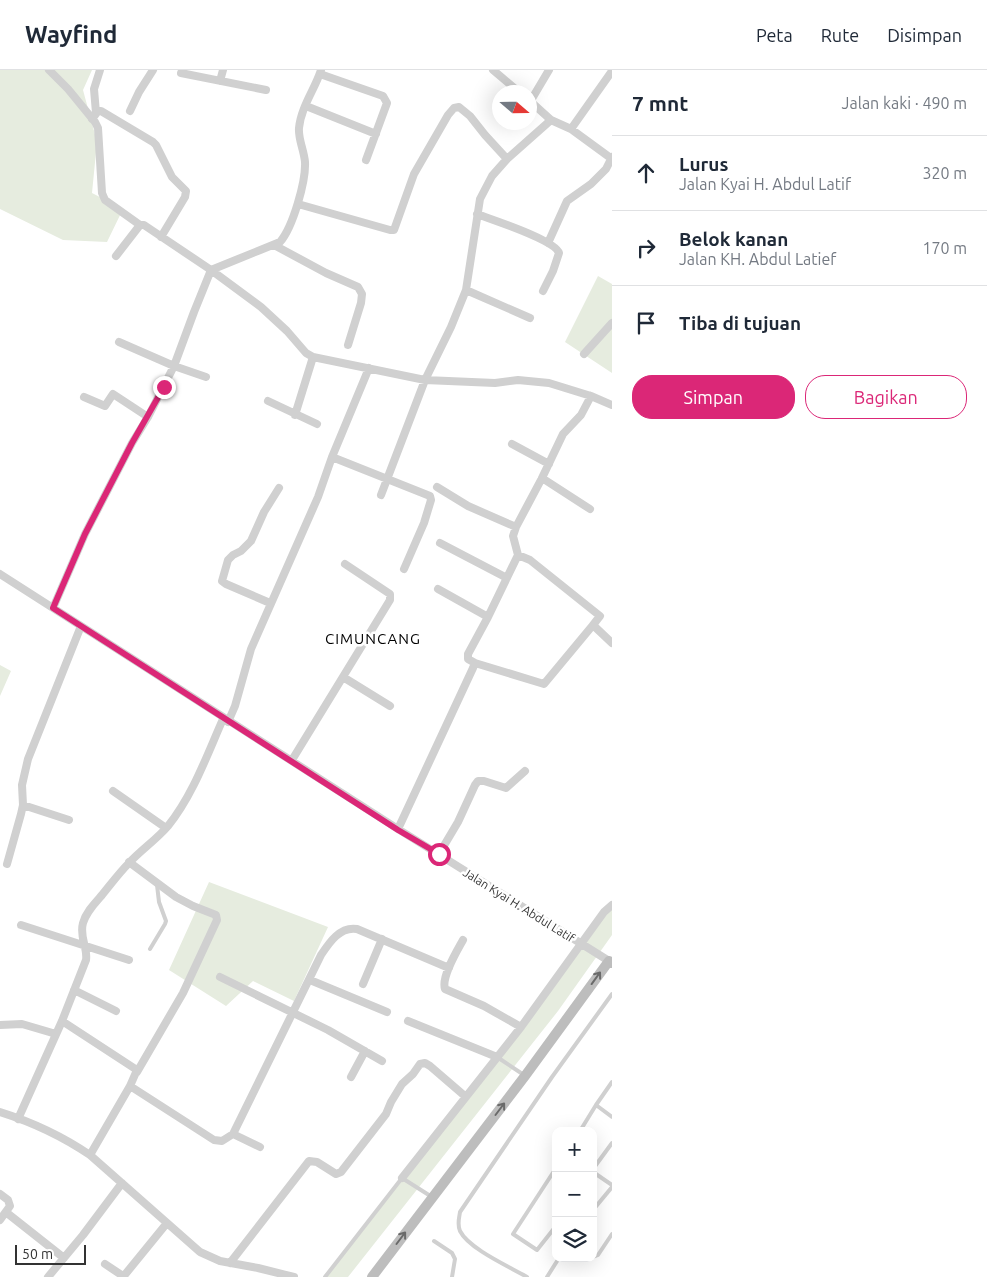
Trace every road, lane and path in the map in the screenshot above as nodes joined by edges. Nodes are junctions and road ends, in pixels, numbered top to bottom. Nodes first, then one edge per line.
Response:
1 (49, 70) edge
2 (100, 70) edge
3 (153, 70) edge
4 (224, 70) edge
5 (493, 70) edge
6 (549, 70) edge
7 (612, 70) edge
8 (181, 72) dead end
9 (320, 72) edge
10 (220, 81) junction
11 (511, 85) edge
12 (266, 90) dead end
13 (537, 90) edge
14 (306, 106) junction
15 (537, 107) edge
16 (130, 110) dead end
17 (94, 116) junction
18 (551, 120) junction
19 (571, 128) junction
20 (376, 134) junction
21 (612, 158) edge
22 (507, 159) junction
23 (366, 160) dead end
24 (298, 204) junction
25 (477, 214) junction
26 (140, 225) junction
27 (161, 237) junction
28 (548, 243) junction
29 (274, 245) junction
30 (116, 256) dead end
31 (211, 270) junction
32 (466, 290) junction
33 (543, 291) dead end
34 (530, 318) dead end
35 (612, 323) edge
36 (120, 342) dead end
37 (348, 345) dead end
38 (584, 354) dead end
39 (313, 357) junction
40 (174, 366) junction
41 (369, 368) junction
42 (206, 377) dead end
43 (425, 380) junction
44 (591, 396) junction
45 (84, 397) dead end
46 (268, 401) dead end
47 (612, 405) edge
48 (295, 415) junction
49 (148, 418) junction
50 (317, 424) dead end
51 (512, 444) dead end
52 (332, 456) junction
53 (549, 464) junction
54 (387, 478) junction
55 (542, 478) junction
56 (437, 487) dead end
57 (279, 488) dead end
58 (381, 495) dead end
59 (590, 509) dead end
60 (516, 527) junction
61 (440, 543) dead end
62 (518, 554) junction
63 (345, 564) dead end
64 (404, 569) dead end
65 (0, 574) edge
66 (507, 578) junction
67 (438, 589) dead end
68 (270, 603) junction
69 (53, 608) junction
70 (488, 617) junction
71 (593, 625) junction
72 (81, 626) junction
73 (612, 642) edge
74 (475, 663) junction
75 (343, 676) junction
76 (390, 706) dead end
77 (226, 720) junction
78 (292, 760) junction
79 (525, 771) dead end
80 (113, 791) dead end
81 (23, 805) junction
82 (69, 820) dead end
83 (166, 828) junction
84 (398, 830) junction
85 (439, 854) junction
86 (129, 862) junction
87 (7, 864) dead end
88 (156, 883) junction
89 (612, 905) edge
90 (21, 925) dead end
91 (382, 939) junction
92 (463, 940) dead end
93 (83, 944) junction
94 (582, 944) junction
95 (150, 949) dead end
96 (129, 960) dead end
97 (611, 962) edge
98 (449, 968) junction
99 (220, 978) dead end
100 (310, 980) junction
101 (363, 984) dead end
102 (74, 990) junction
103 (612, 994) edge
104 (116, 1011) dead end
105 (387, 1012) dead end
106 (293, 1013) junction
107 (62, 1021) junction
108 (408, 1021) dead end
109 (0, 1025) edge
110 (522, 1027) junction
111 (56, 1034) junction
112 (365, 1051) junction
113 (497, 1057) junction
114 (382, 1061) dead end
115 (137, 1072) junction
116 (525, 1076) junction
117 (351, 1077) dead end
118 (612, 1082) edge
119 (130, 1086) junction
120 (466, 1097) junction
121 (596, 1106) junction
122 (0, 1112) edge
123 (612, 1117) edge
124 (18, 1119) junction
125 (583, 1127) edge
126 (233, 1134) junction
127 (612, 1143) edge
128 (260, 1147) dead end
129 (90, 1154) junction
130 (597, 1165) edge
131 (554, 1172) edge
132 (594, 1172) edge
133 (551, 1176) joint
134 (402, 1178) junction
135 (122, 1183) junction
136 (612, 1186) edge
137 (0, 1194) edge
138 (432, 1197) junction
139 (597, 1205) edge
140 (7, 1213) junction
141 (0, 1220) edge
142 (167, 1222) junction
143 (552, 1232) edge
144 (612, 1234) edge
145 (434, 1241) dead end
146 (597, 1255) edge
147 (63, 1260) junction
148 (556, 1262) edge
149 (230, 1263) junction
150 (105, 1264) dead end
151 (326, 1276) edge
152 (48, 1277) edge
153 (123, 1277) edge
154 (294, 1277) edge
155 (372, 1277) edge
156 (452, 1277) edge
157 (527, 1277) edge
158 (547, 1277) edge

1 - 17 street
2 - 17 street
3 - 16 street
4 - 10 street
5 - 11 street
6 - 13 street
7 - 19 street
8 - 10 street
9 - 14 street
9 - 20 street
10 - 12 street
14 - 20 street
14 - 24 street
15 - 18 street
17 - 26 street
17 - 27 street
18 - 19 street
18 - 22 street
19 - 21 street
20 - 23 street
21 - 28 street
22 - 24 street
22 - 25 street
24 - 29 street
25 - 28 street
25 - 32 street
26 - 27 street
26 - 30 street
27 - 31 street
28 - 33 street
29 - 31 street
29 - 37 street
31 - 39 street
31 - 40 street
32 - 34 street
32 - 43 street
35 - 38 street
36 - 40 street
39 - 41 street
39 - 48 street
40 - 42 street
40 - 49 street
41 - 43 street
41 - 52 street
43 - 44 street
43 - 54 street
44 - 47 street
44 - 53 street
45 - 49 street
46 - 48 street
48 - 50 street
49 - 69 street
51 - 53 street
52 - 54 street
52 - 68 street
53 - 55 street
54 - 58 street
54 - 64 street
55 - 59 street
55 - 60 street
56 - 60 street
57 - 68 street
60 - 62 street
61 - 66 street
62 - 66 street
62 - 71 street
63 - 75 street
65 - 69 street, Jalan Kyai H. Abdul Latif
66 - 70 street
67 - 70 street
68 - 77 street
69 - 72 street, Jalan Kyai H. Abdul Latif
70 - 74 street
71 - 73 street
71 - 74 street
72 - 77 street, Jalan Kyai H. Abdul Latif
72 - 81 street
74 - 84 street
75 - 76 street
75 - 78 street
77 - 78 street, Jalan Kyai H. Abdul Latif
77 - 83 street
78 - 84 street, Jalan Kyai H. Abdul Latif
79 - 85 street
80 - 83 street
81 - 82 street
81 - 87 street
83 - 86 street
84 - 85 street, Jalan Kyai H. Abdul Latif
85 - 94 street, Jalan Kyai H. Abdul Latif
86 - 88 street
86 - 93 street
88 - 95 lane
88 - 115 street
89 - 94 street
90 - 93 street
91 - 98 street
91 - 100 street
91 - 101 street
92 - 98 street
93 - 96 street
93 - 102 street
94 - 97 street, Jalan Kyai H. Abdul Latif
94 - 110 street
116 -> 97 street
98 - 110 street
99 - 106 street
100 - 105 street
100 - 106 street
102 - 104 street
102 - 107 street
103 - 157 lane
106 - 112 street
106 - 126 street
107 - 111 street
107 - 115 street
108 - 113 street
109 - 111 street
110 - 113 street
111 - 124 street
112 - 114 street
112 - 117 street
113 - 116 lane
113 - 120 street
115 - 119 street
138 -> 116 street
118 - 121 lane
119 - 126 street
119 - 129 street
120 - 134 street
120 - 149 street
121 - 123 lane
121 - 125 lane
122 - 124 street
124 - 129 street
126 - 128 street
127 - 130 lane
129 - 135 street
131 - 133 lane
132 - 136 lane
133 - 143 lane
134 - 138 lane
134 - 151 lane
135 - 142 street
135 - 147 street
136 - 139 lane
137 - 140 street
155 -> 138 street
140 - 141 street
140 - 147 street
142 - 149 street
142 - 153 street
144 - 146 lane
145 - 156 lane
147 - 152 street
148 - 158 lane
149 - 154 street
150 - 153 street

